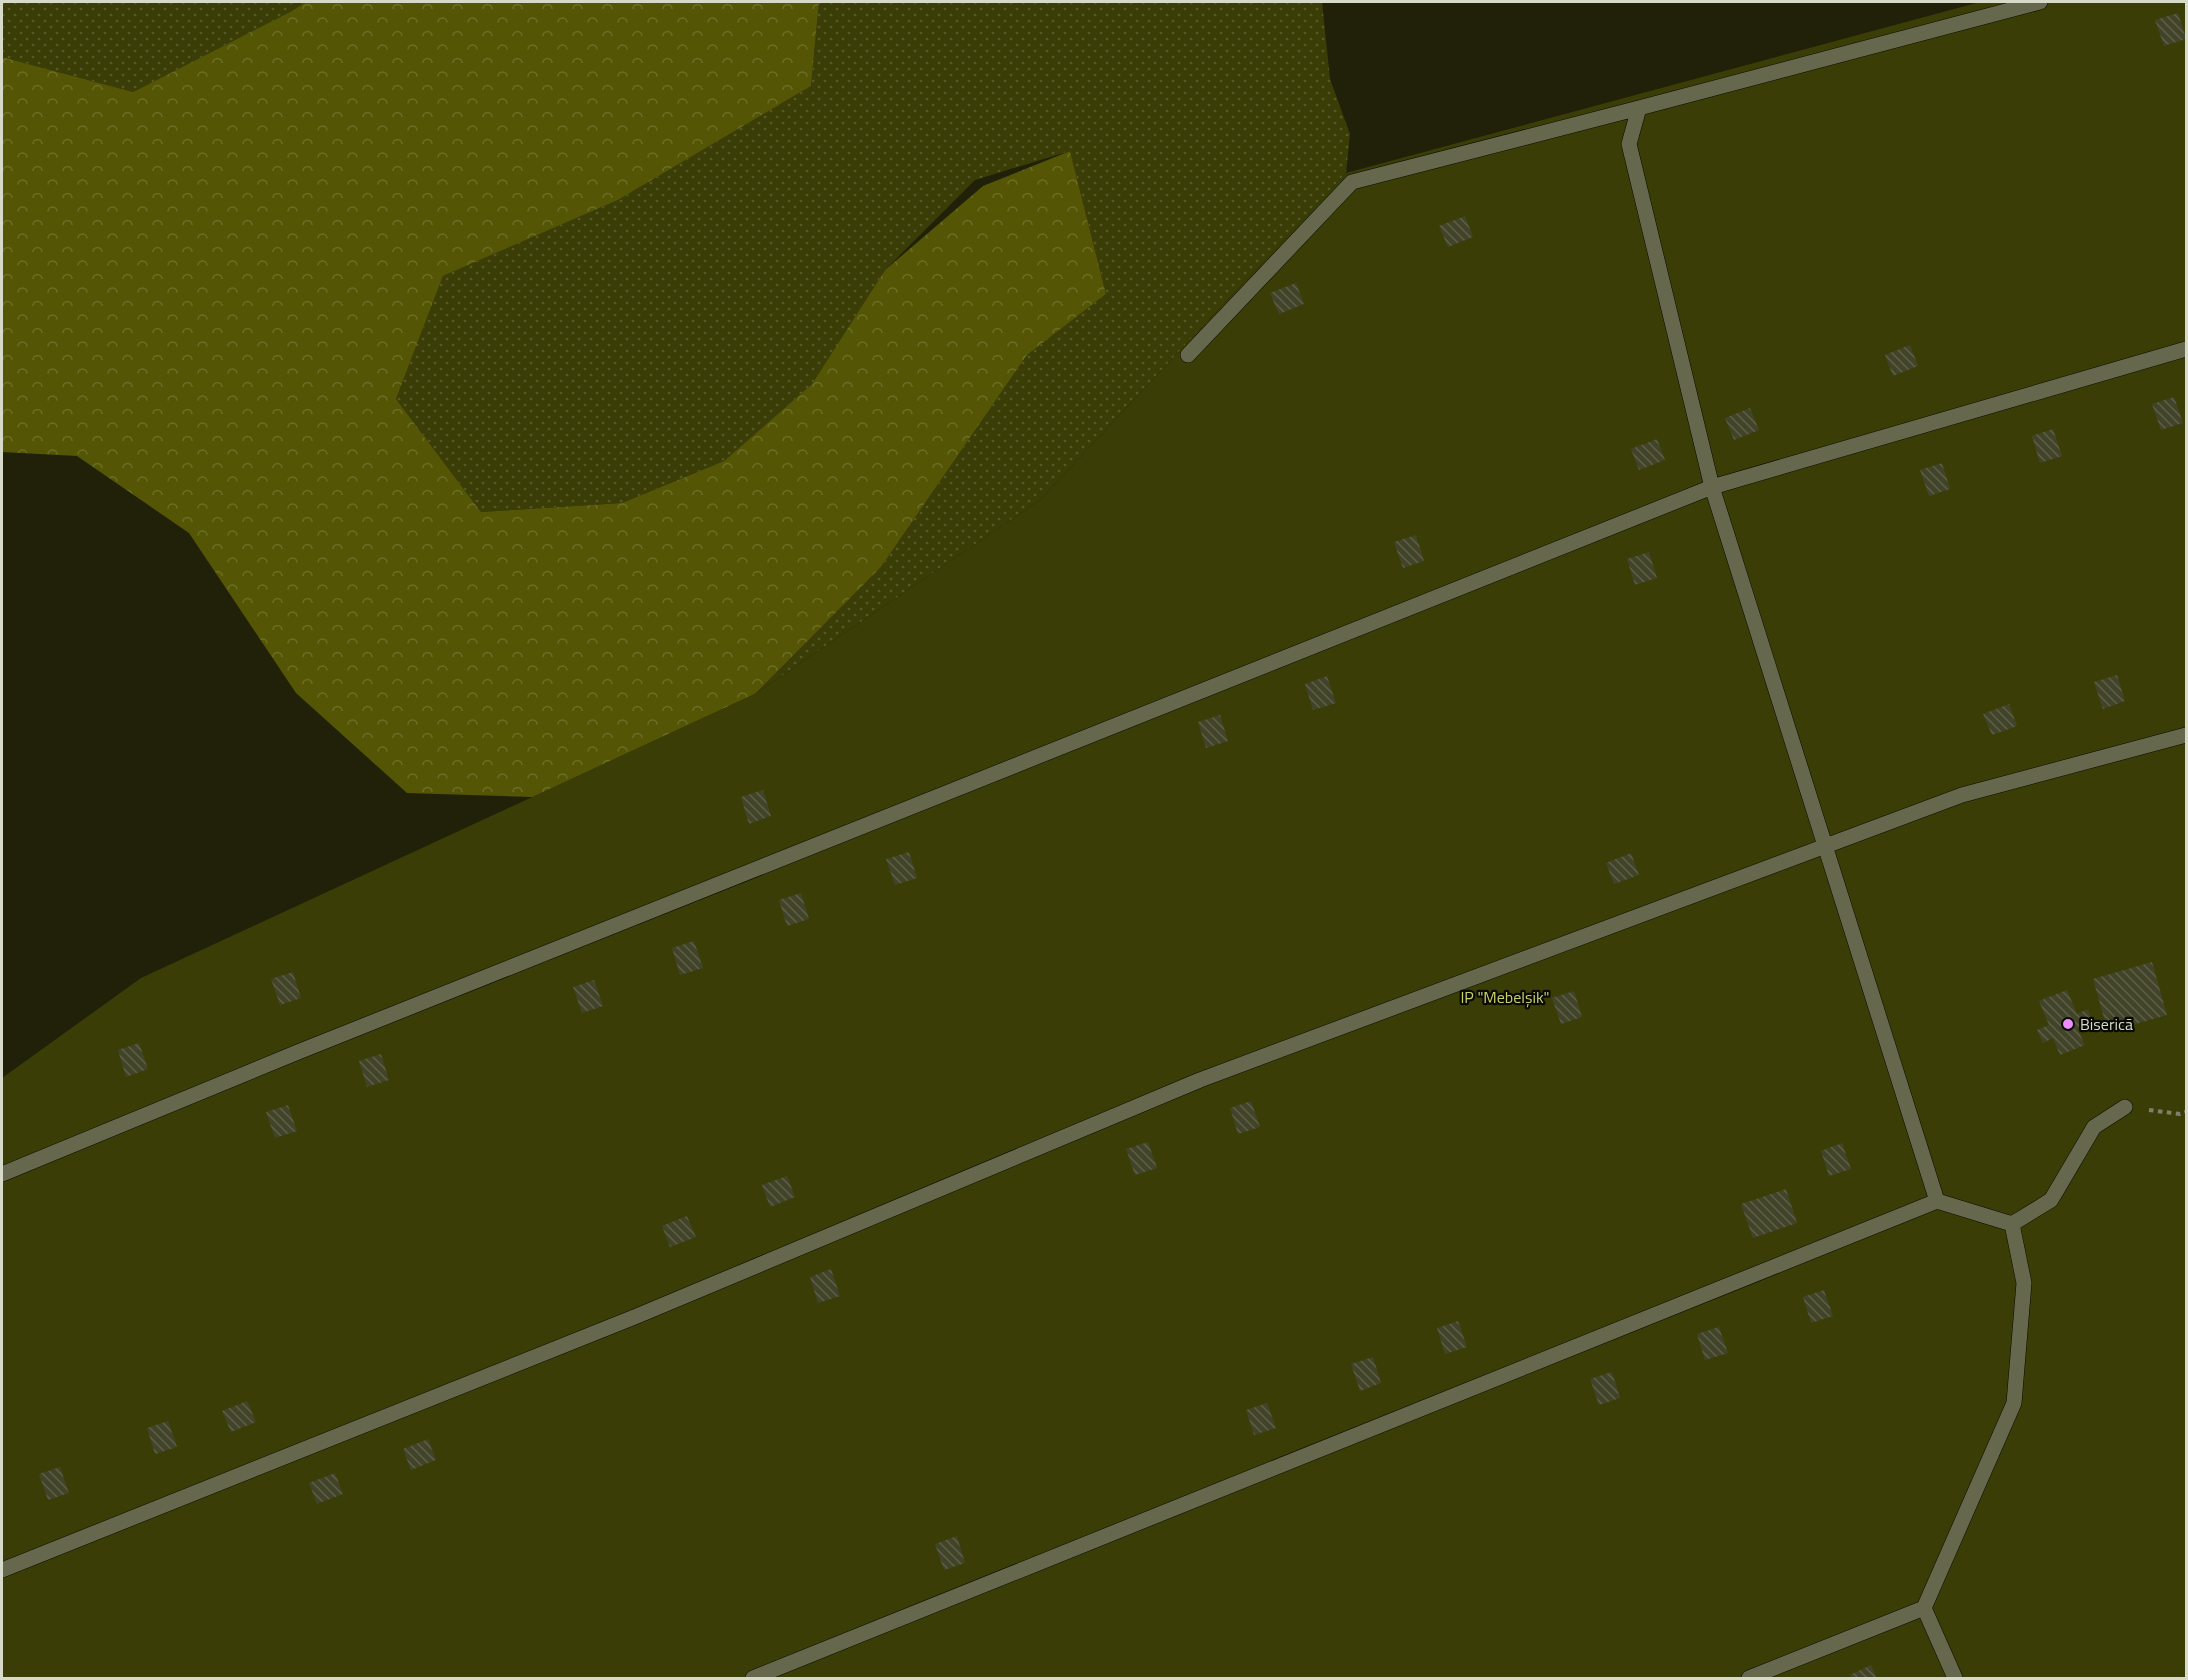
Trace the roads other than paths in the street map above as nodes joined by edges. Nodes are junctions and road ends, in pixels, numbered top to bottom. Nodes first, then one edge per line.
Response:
1 (2040, 2) edge
2 (1639, 108) junction
3 (2187, 349) edge
4 (1188, 355) dead end
5 (1712, 487) junction
6 (2187, 735) edge
7 (1826, 845) junction
8 (2125, 1107) road end
9 (2, 1174) edge
10 (1937, 1201) junction
11 (2012, 1224) junction
12 (2, 1570) edge
13 (1924, 1608) junction
14 (753, 1678) edge
15 (1749, 1678) edge
16 (1955, 1678) edge

1 - 2 street
2 - 4 street
2 - 5 street
3 - 5 street
5 - 7 street
5 - 9 street
6 - 7 street
7 - 10 street
7 - 12 street
8 - 11 street
10 - 11 street
10 - 14 street
11 - 13 street
13 - 15 street
13 - 16 street

